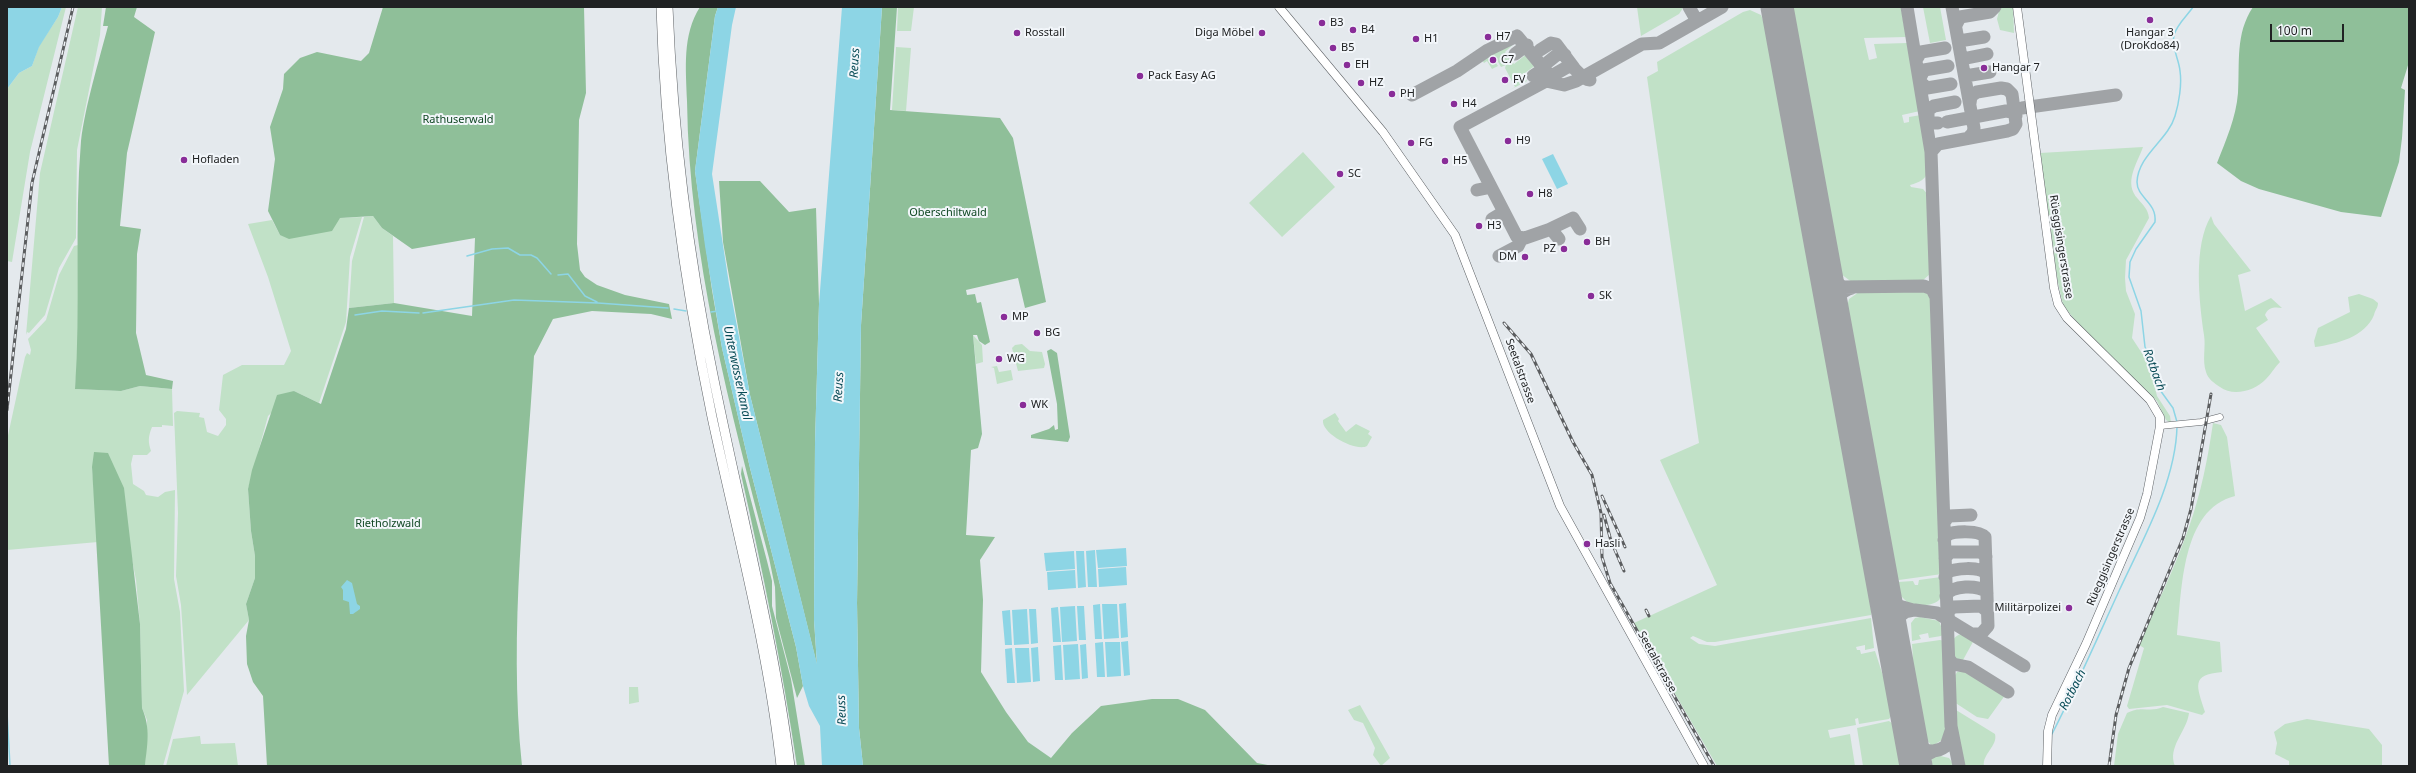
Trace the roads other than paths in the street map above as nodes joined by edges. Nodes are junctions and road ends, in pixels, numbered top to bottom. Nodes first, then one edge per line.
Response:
1 (661, 7) edge
2 (668, 7) edge
3 (1279, 7) edge
4 (2017, 7) edge
5 (2220, 417) dead end
6 (2160, 426) junction
7 (781, 766) edge
8 (790, 766) edge
9 (1704, 766) edge
10 (2048, 766) edge

1 - 7 highway
2 - 8 highway
3 - 9 main road, Seetalstrasse
4 - 6 main road, Rüeggisingerstrasse
5 - 6 street
6 - 10 main road, Rüeggisingerstrasse

